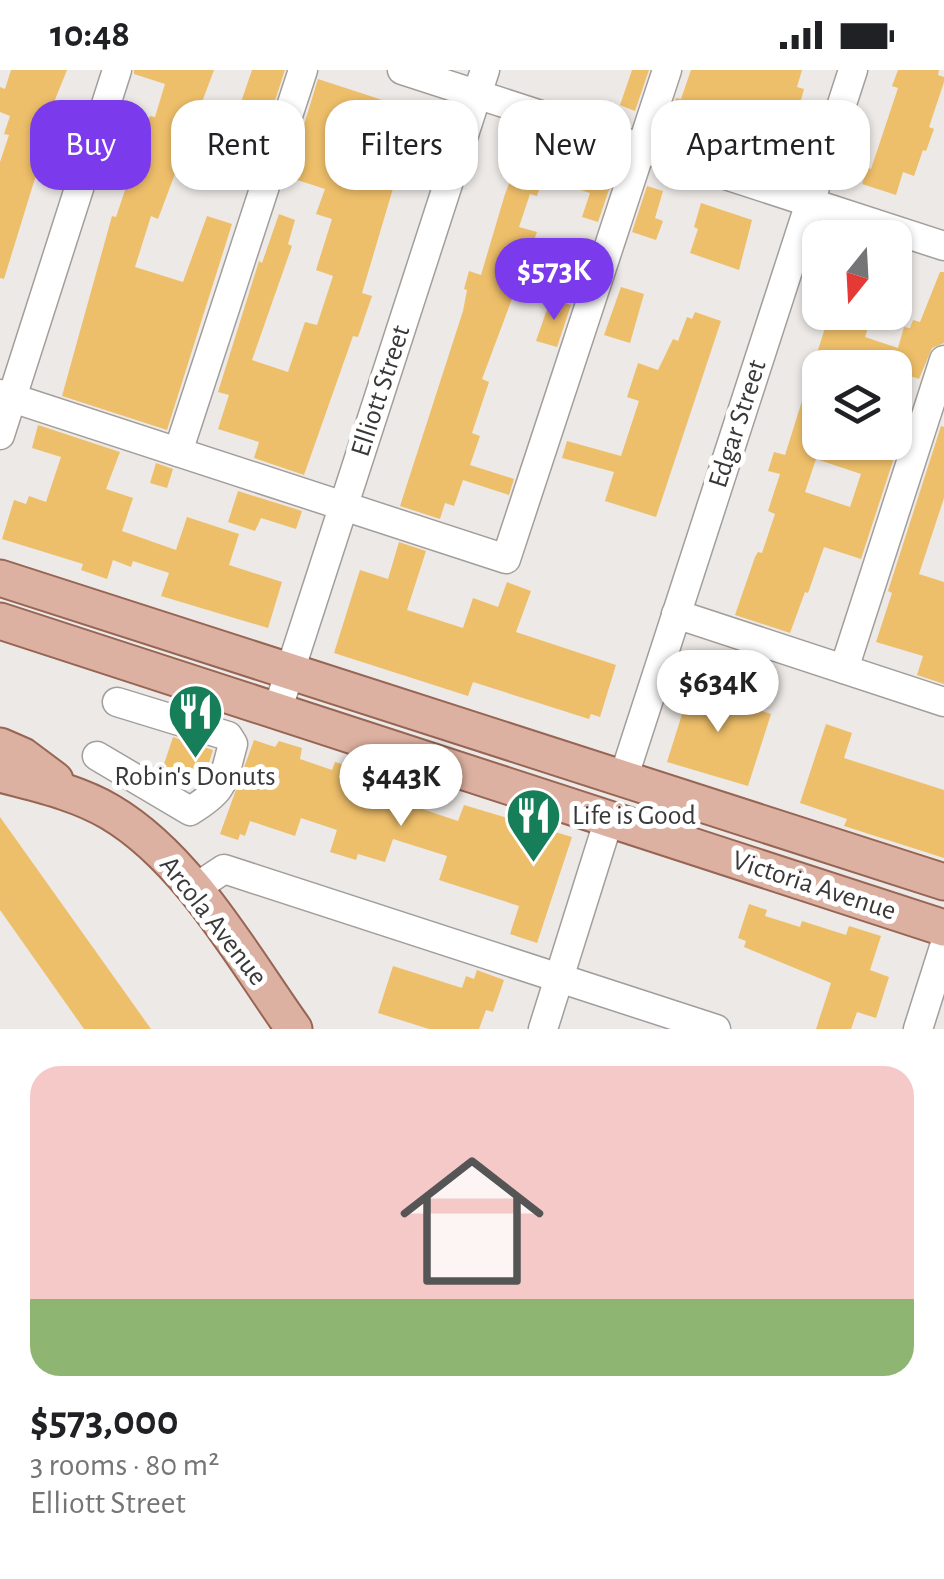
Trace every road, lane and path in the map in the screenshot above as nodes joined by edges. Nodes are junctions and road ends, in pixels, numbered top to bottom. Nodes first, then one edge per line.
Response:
1 (118, 70) edge
2 (302, 70) edge
3 (402, 70) edge
4 (667, 70) edge
5 (853, 70) edge
6 (481, 82) edge
7 (641, 148) junction
8 (810, 202) junction
9 (944, 246) edge
10 (944, 360) edge
11 (6, 396) edge
12 (0, 435) edge
13 (178, 452) junction
14 (344, 506) junction
15 (0, 578) edge
16 (676, 614) junction
17 (0, 621) edge
18 (844, 669) junction
19 (289, 671) junction
20 (116, 702) dead end
21 (944, 702) edge
22 (277, 711) junction
23 (0, 746) edge
24 (98, 756) dead end
25 (0, 774) edge
26 (623, 779) junction
27 (72, 793) junction
28 (610, 819) junction
29 (944, 882) edge
30 (194, 889) junction
31 (944, 928) edge
32 (944, 947) edge
33 (558, 978) junction
34 (294, 1029) edge
35 (543, 1029) edge
36 (716, 1029) edge
37 (918, 1029) edge

1 - 11 street
2 - 13 street
3 - 6 street
4 - 7 street
5 - 8 street, Edgar Street
6 - 7 street
6 - 14 street, Elliott Street
7 - 8 street
7 - 14 street
8 - 9 street
8 - 16 street, Edgar Street
10 - 18 street
11 - 12 street
11 - 13 street
13 - 14 street
14 - 19 street, Elliott Street
15 - 19 main road, Victoria Avenue
16 - 18 street
16 - 26 street, Edgar Street
17 - 22 main road, Victoria Avenue
18 - 21 street
19 - 22 street, Elliott Street
19 - 26 main road, Victoria Avenue
20 - 24 street
22 - 28 main road, Victoria Avenue
23 - 27 main road, Arcola Avenue
25 - 27 main road, Arcola Avenue
26 - 29 main road, Victoria Avenue
27 - 30 main road, Arcola Avenue
28 - 31 main road, Victoria Avenue
28 - 33 street
30 - 33 street
30 - 34 main road, Arcola Avenue
32 - 37 street
33 - 35 street
33 - 36 street

